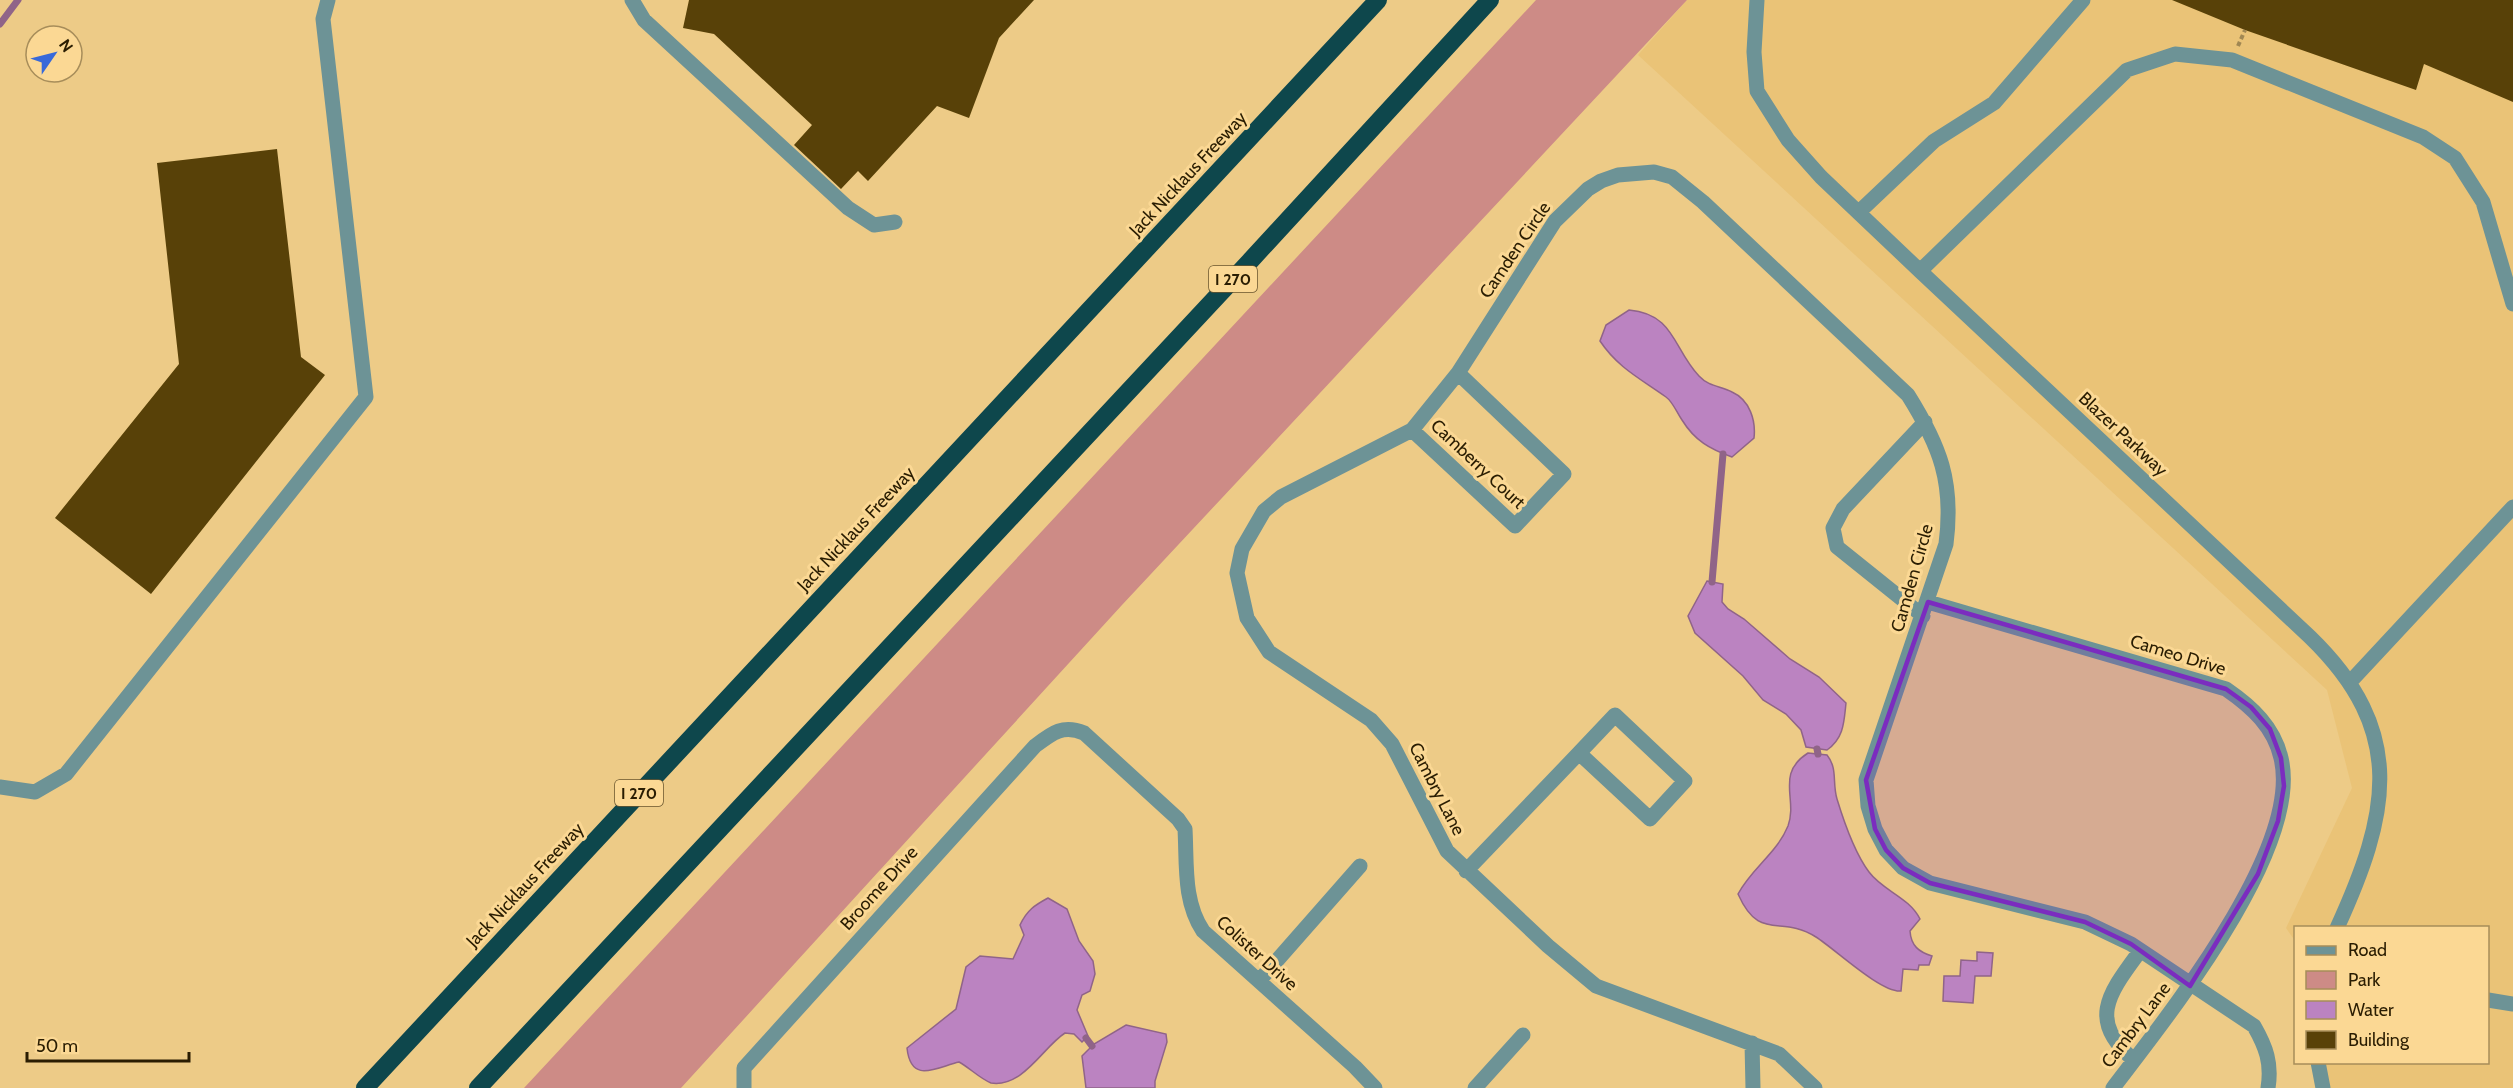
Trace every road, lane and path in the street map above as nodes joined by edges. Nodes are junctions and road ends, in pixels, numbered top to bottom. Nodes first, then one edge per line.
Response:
1 (328, 0) edge
2 (632, 0) edge
3 (1366, 0) edge
4 (1378, 0) edge
5 (1490, 0) edge
6 (1757, 0) edge
7 (2084, 0) edge
8 (1311, 72) junction
9 (1859, 212) junction
10 (895, 222) dead end
11 (1920, 271) junction
12 (2513, 304) edge
13 (1458, 373) junction
14 (1925, 423) junction
15 (1412, 430) junction
16 (2513, 507) edge
17 (1926, 609) junction
18 (2351, 681) junction
19 (1063, 728) joint
20 (1579, 753) junction
21 (0, 787) edge
22 (1360, 866) dead end
23 (1466, 872) junction
24 (2337, 926) edge
25 (2140, 951) junction
26 (1259, 981) junction
27 (2190, 986) junction
28 (2489, 1000) edge
29 (2513, 1004) edge
30 (1522, 1035) dead end
31 (1752, 1043) junction
32 (2134, 1060) junction
33 (2318, 1064) edge
34 (365, 1088) edge
35 (478, 1088) edge
36 (744, 1088) edge
37 (1375, 1088) edge
38 (1475, 1088) edge
39 (1753, 1088) edge
40 (1815, 1088) edge
41 (2113, 1088) edge
42 (2268, 1088) edge
43 (2323, 1088) edge

1 - 21 street
2 - 10 street
3 - 8 highway
4 - 8 highway, Jack Nicklaus Freeway / I 270
5 - 35 highway, I 270
6 - 9 street, Blazer Parkway
7 - 9 street
8 - 34 highway, Jack Nicklaus Freeway / I 270
9 - 11 street, Blazer Parkway
11 - 12 street
11 - 18 street, Blazer Parkway
13 - 14 street, Camden Circle
13 - 15 street, Cambry Lane
13 - 15 street, Camberry Court
14 - 17 street, Camden Circle
14 - 17 street
15 - 23 street, Cambry Lane
16 - 18 street
17 - 25 street, Camden Circle
17 - 27 street, Cameo Drive
18 - 24 street, Blazer Parkway
19 - 26 street, Colister Drive
19 - 36 street, Broome Drive
20 - 20 street
20 - 23 street
22 - 26 street
23 - 31 street, Cambry Lane
25 - 27 street, Camden Circle
25 - 32 street
26 - 37 street, Colister Drive
27 - 32 street, Cambry Lane
27 - 42 street, Camden Circle
28 - 29 street
30 - 38 street
31 - 39 street
31 - 40 street, Cambry Lane
32 - 41 street, Cambry Lane
33 - 43 street

